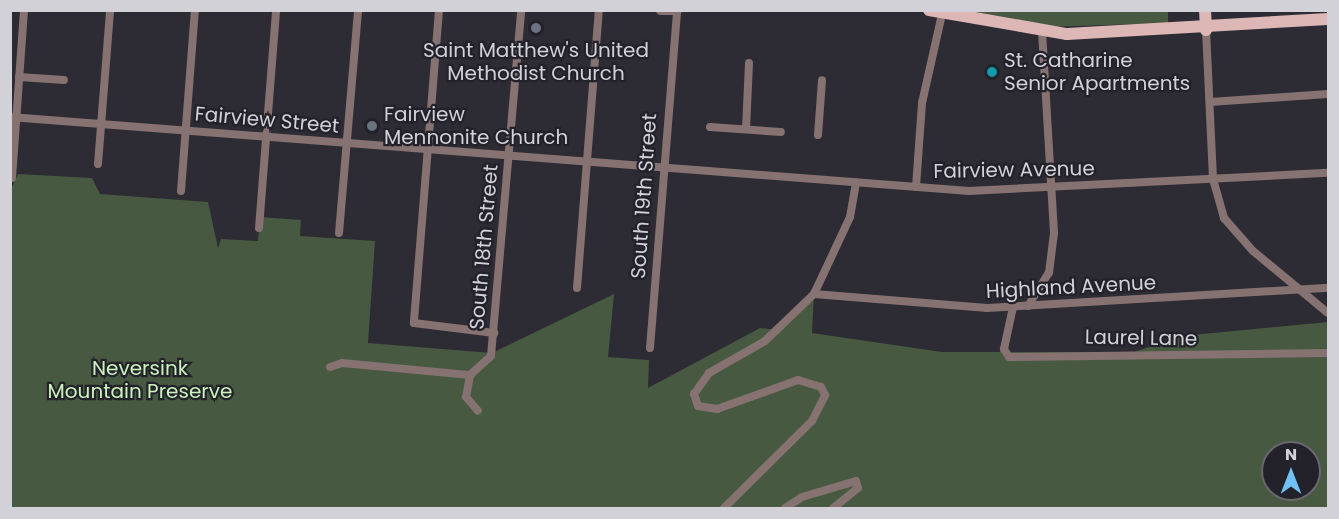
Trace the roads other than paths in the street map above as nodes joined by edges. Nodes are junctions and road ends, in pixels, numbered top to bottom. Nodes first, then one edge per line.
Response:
1 (24, 10) edge
2 (110, 10) edge
3 (195, 10) edge
4 (276, 10) edge
5 (358, 10) edge
6 (439, 10) edge
7 (521, 10) edge
8 (599, 10) edge
9 (660, 10) edge
10 (929, 10) edge
11 (1205, 10) edge
12 (1272, 10) edge
13 (677, 11) edge
14 (942, 14) junction
15 (1329, 19) edge
16 (1272, 25) junction
17 (1206, 30) junction
18 (1042, 33) junction
19 (748, 63) dead end
20 (19, 77) junction
21 (64, 80) dead end
22 (822, 80) dead end
23 (1329, 94) edge
24 (1210, 102) junction
25 (13, 117) edge
26 (101, 124) junction
27 (710, 127) dead end
28 (746, 129) junction
29 (186, 130) junction
30 (781, 132) dead end
31 (818, 135) dead end
32 (266, 137) junction
33 (347, 143) junction
34 (428, 150) junction
35 (508, 156) junction
36 (587, 162) junction
37 (98, 164) dead end
38 (664, 168) junction
39 (1329, 173) edge
40 (12, 178) edge
41 (1214, 179) junction
42 (856, 183) junction
43 (916, 187) junction
44 (1051, 187) junction
45 (181, 192) dead end
46 (259, 228) dead end
47 (339, 233) dead end
48 (576, 288) dead end
49 (1329, 288) edge
50 (1303, 291) junction
51 (814, 294) junction
52 (1028, 306) junction
53 (1014, 307) junction
54 (1329, 313) edge
55 (494, 333) junction
56 (650, 348) dead end
57 (1329, 353) edge
58 (330, 368) dead end
59 (473, 374) junction
60 (478, 411) dead end
61 (724, 508) edge
62 (785, 508) edge
63 (833, 508) edge

1 - 20 street
2 - 26 street
3 - 29 street
4 - 32 street
5 - 33 street
6 - 34 street
7 - 35 street, South 18th Street
8 - 36 street
9 - 13 street
10 - 14 main road
11 - 17 main road
12 - 16 street
13 - 38 street, South 19th Street
14 - 18 main road
14 - 43 street
15 - 16 main road
16 - 17 main road
17 - 18 main road
17 - 24 street
18 - 44 street
19 - 28 street
20 - 21 street
20 - 25 street
22 - 31 street
23 - 24 street
24 - 41 street
25 - 26 street, Fairview Street
25 - 40 street
26 - 29 street, Fairview Street
26 - 37 street
27 - 28 street
28 - 30 street
29 - 32 street, Fairview Street
29 - 45 street
32 - 33 street, Fairview Street
32 - 46 street
33 - 34 street, Fairview Street
33 - 47 street
34 - 35 street, Fairview Street
34 - 55 street
35 - 36 street, Fairview Street
35 - 55 street, South 18th Street
36 - 38 street, Fairview Street
36 - 48 street
38 - 42 street, Fairview Avenue
38 - 56 street, South 19th Street
39 - 41 street, Fairview Avenue
41 - 44 street, Fairview Avenue
41 - 50 street
42 - 43 street, Fairview Avenue
42 - 51 street
43 - 44 street, Fairview Avenue
44 - 52 street
49 - 50 street, Highland Avenue
50 - 52 street, Highland Avenue
50 - 54 street
51 - 53 street, Highland Avenue
51 - 61 street
52 - 53 street, Highland Avenue
53 - 57 street, Laurel Lane
55 - 59 street, South 18th Street
58 - 59 street
59 - 60 street
62 - 63 street

